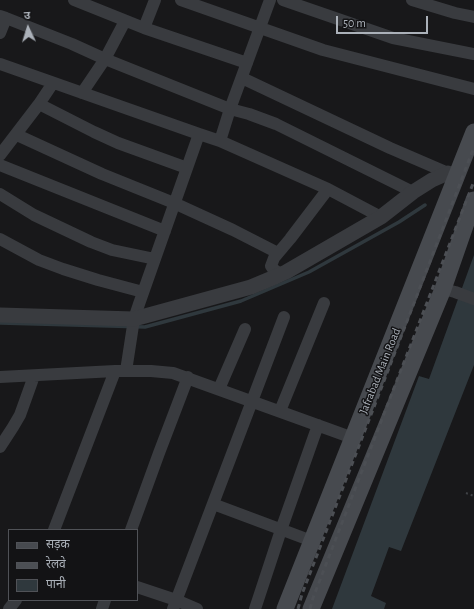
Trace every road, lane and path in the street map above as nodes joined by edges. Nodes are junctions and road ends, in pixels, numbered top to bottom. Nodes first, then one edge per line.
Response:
1 (74, 0) edge
2 (155, 0) edge
3 (181, 0) edge
4 (270, 0) edge
5 (283, 0) edge
6 (412, 0) edge
7 (97, 4) edge
8 (3, 17) edge
9 (474, 17) edge
10 (125, 21) junction
11 (260, 27) junction
12 (144, 28) junction
13 (0, 33) edge
14 (474, 54) edge
15 (105, 59) junction
16 (247, 63) junction
17 (0, 64) edge
18 (242, 78) junction
19 (53, 83) junction
20 (474, 89) edge
21 (82, 93) junction
22 (39, 104) junction
23 (230, 109) junction
24 (474, 132) edge
25 (199, 134) junction
26 (16, 135) junction
27 (220, 141) junction
28 (0, 155) edge
29 (0, 165) edge
30 (187, 168) junction
31 (452, 174) junction
32 (328, 189) junction
33 (413, 192) junction
34 (0, 194) edge
35 (474, 200) edge
36 (174, 203) junction
37 (381, 217) junction
38 (165, 231) junction
39 (0, 239) edge
40 (278, 253) junction
41 (155, 259) junction
42 (280, 274) junction
43 (449, 291) junction
44 (143, 292) junction
45 (474, 299) edge
46 (324, 303) dead end
47 (0, 315) edge
48 (284, 317) dead end
49 (134, 324) junction
50 (245, 329) dead end
51 (120, 371) junction
52 (34, 376) junction
53 (0, 377) edge
54 (188, 377) junction
55 (219, 389) junction
56 (252, 401) junction
57 (280, 411) junction
58 (318, 425) junction
59 (353, 438) junction
60 (0, 446) edge
61 (466, 493) dead end
62 (474, 496) edge
63 (213, 504) junction
64 (54, 529) edge
65 (131, 529) edge
66 (281, 530) junction
67 (312, 541) junction
68 (138, 587) edge
69 (15, 601) edge
70 (175, 605) edge
71 (9, 609) edge
72 (197, 609) edge
73 (255, 609) edge
74 (285, 609) edge
75 (311, 609) edge

1 - 7 street
2 - 12 street
3 - 11 street
4 - 11 street
5 - 14 street
6 - 9 street
7 - 10 street
8 - 13 street
8 - 15 street
10 - 12 street
10 - 15 street
11 - 16 street
11 - 20 street
12 - 16 street
15 - 21 street
15 - 23 street
16 - 18 street
17 - 19 street
18 - 23 street
18 - 31 street
19 - 21 street
19 - 22 street
21 - 25 street
22 - 26 street
22 - 30 street
23 - 27 street
23 - 33 street
24 - 31 main road, Jafrabad Main Road
25 - 27 street
25 - 30 street
26 - 28 street
26 - 36 street
27 - 32 street
29 - 38 street
30 - 36 street
31 - 33 street
31 - 59 main road, Jafrabad Main Road
32 - 37 street
32 - 40 street
33 - 37 street
34 - 41 street
35 - 43 main road
36 - 38 street
36 - 40 street
37 - 42 street
38 - 41 street
39 - 44 street
40 - 42 street
41 - 44 street
42 - 49 street
43 - 45 street
43 - 75 main road
44 - 49 street
46 - 57 street
47 - 49 street
48 - 56 street
49 - 51 street
50 - 55 street
51 - 52 street
51 - 54 street
51 - 64 street
52 - 53 street
52 - 60 street
54 - 55 street
54 - 65 street
55 - 56 street
56 - 57 street
56 - 63 street
57 - 58 street
58 - 59 street
58 - 66 street
59 - 67 main road, Jafrabad Main Road
61 - 62 path
63 - 66 street
63 - 70 street
66 - 67 street
66 - 73 street
67 - 74 main road, Jafrabad Main Road
68 - 70 street
69 - 71 street
70 - 72 street

